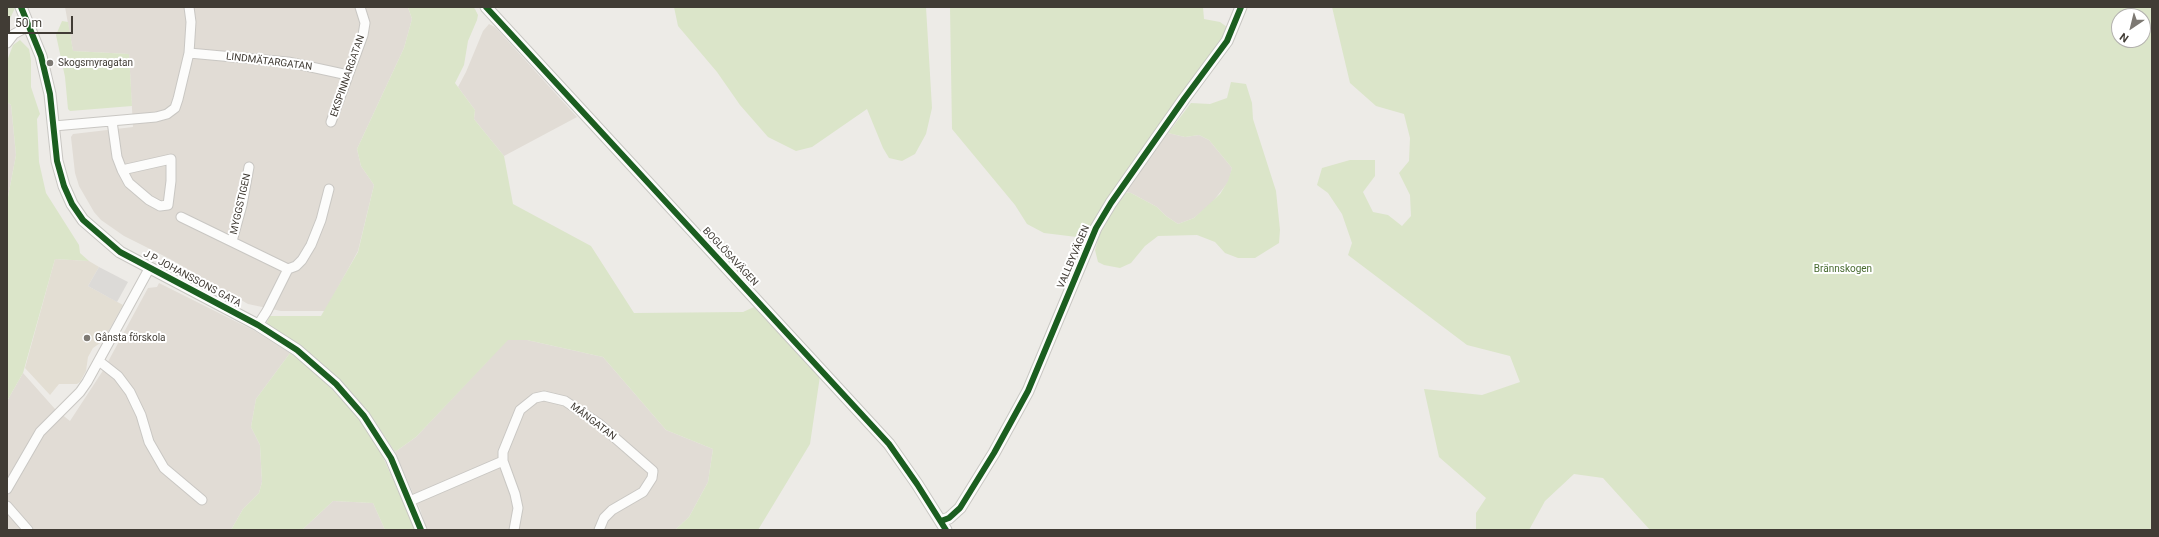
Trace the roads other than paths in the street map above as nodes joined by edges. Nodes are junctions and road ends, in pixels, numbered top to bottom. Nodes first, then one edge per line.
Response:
1 (22, 7) edge
2 (189, 7) edge
3 (360, 7) edge
4 (486, 7) edge
5 (1241, 7) edge
6 (29, 26) junction
7 (7, 43) edge
8 (189, 53) junction
9 (348, 75) junction
10 (112, 121) junction
11 (331, 122) dead end
12 (54, 126) junction
13 (249, 167) dead end
14 (122, 170) junction
15 (329, 189) dead end
16 (181, 217) dead end
17 (232, 241) junction
18 (149, 268) junction
19 (288, 269) junction
20 (258, 325) junction
21 (99, 361) junction
22 (503, 461) junction
23 (7, 489) edge
24 (202, 500) dead end
25 (410, 501) junction
26 (7, 506) edge
27 (943, 525) edge
28 (28, 530) edge
29 (421, 530) edge
30 (514, 530) edge
31 (599, 530) edge

1 - 6 street, J P JOHANSSONS GATA
2 - 8 street
3 - 9 street, EKSPINNARGATAN
4 - 27 street, BOGLÖSAVÄGEN
5 - 27 street, VALLBYVÄGEN
6 - 7 street
6 - 12 street, J P JOHANSSONS GATA
8 - 9 street, LINDMÄTARGATAN
8 - 10 street
9 - 11 street, EKSPINNARGATAN
10 - 12 street
10 - 14 street
12 - 18 street, J P JOHANSSONS GATA
13 - 17 street, MYGGSTIGEN
14 - 14 street
15 - 19 street
16 - 17 street, MYGGSTIGEN
17 - 19 street, MYGGSTIGEN
18 - 20 street, J P JOHANSSONS GATA
18 - 21 street
19 - 20 street
20 - 25 street, J P JOHANSSONS GATA
21 - 23 street
21 - 24 street
22 - 25 street
22 - 30 street, MÅNGATAN
22 - 31 street, MÅNGATAN
25 - 29 street, J P JOHANSSONS GATA
26 - 28 street

